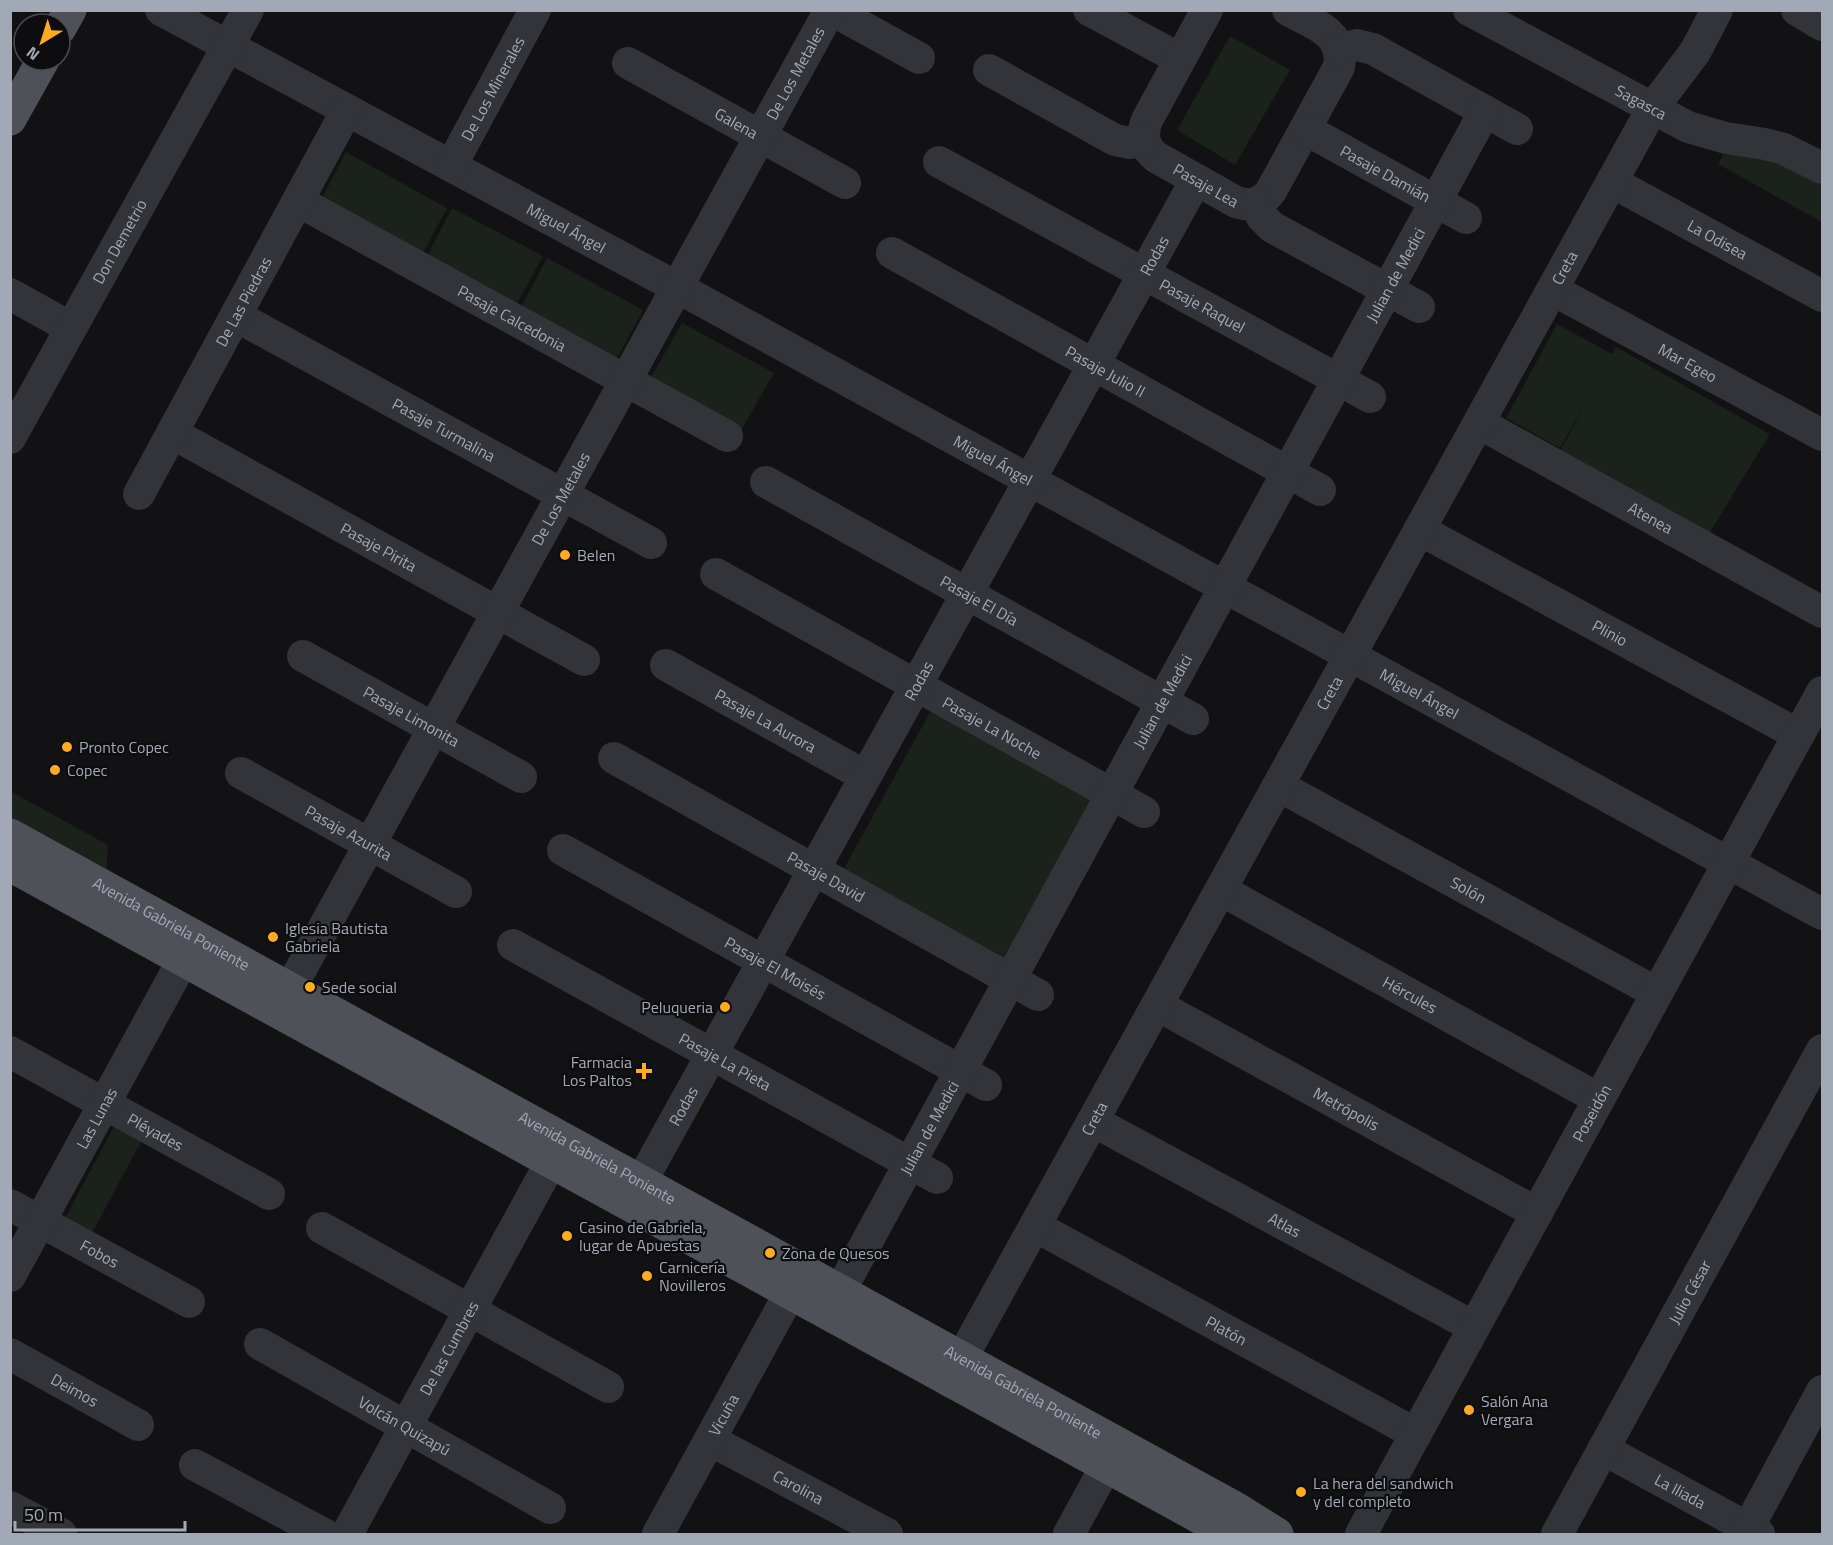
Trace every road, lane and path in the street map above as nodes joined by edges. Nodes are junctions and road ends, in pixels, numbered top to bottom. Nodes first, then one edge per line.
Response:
1 (161, 10) edge
2 (248, 10) edge
3 (831, 10) edge
4 (1089, 10) edge
5 (1207, 10) edge
6 (1288, 10) edge
7 (1717, 10) edge
8 (1797, 10) edge
9 (533, 11) edge
10 (1481, 13) edge
11 (1822, 25) edge
12 (228, 46) junction
13 (1339, 49) junction
14 (919, 58) dead end
15 (1180, 59) junction
16 (628, 63) dead end
17 (989, 70) dead end
18 (36, 72) edge
19 (1652, 109) junction
20 (347, 110) junction
21 (1485, 111) junction
22 (10, 119) edge
23 (1305, 129) junction
24 (1517, 129) dead end
25 (761, 137) junction
26 (1144, 141) junction
27 (939, 162) dead end
28 (451, 166) junction
29 (1822, 168) edge
30 (1196, 180) junction
31 (1612, 182) junction
32 (845, 183) dead end
33 (298, 201) junction
34 (1436, 201) junction
35 (1255, 204) junction
36 (1466, 218) dead end
37 (892, 253) dead end
38 (1144, 274) junction
39 (678, 287) junction
40 (1388, 290) junction
41 (1553, 290) junction
42 (10, 294) edge
43 (1822, 296) edge
44 (1419, 308) dead end
45 (236, 316) junction
46 (71, 328) junction
47 (1094, 365) junction
48 (1338, 380) junction
49 (626, 381) junction
50 (1370, 397) dead end
51 (1479, 423) junction
52 (172, 433) junction
53 (1822, 435) edge
54 (727, 436) dead end
55 (10, 438) edge
56 (1288, 472) junction
57 (1030, 480) junction
58 (766, 482) dead end
59 (1320, 490) dead end
60 (139, 494) dead end
61 (563, 495) junction
62 (1420, 530) junction
63 (651, 543) dead end
64 (716, 574) dead end
65 (1225, 587) junction
66 (967, 594) junction
67 (498, 612) junction
68 (1822, 612) edge
69 (303, 656) dead end
70 (1351, 656) junction
71 (584, 660) dead end
72 (666, 665) dead end
73 (916, 685) junction
74 (1822, 692) edge
75 (1162, 702) junction
76 (1193, 719) dead end
77 (434, 728) junction
78 (1799, 735) junction
79 (614, 758) dead end
80 (241, 773) dead end
81 (521, 777) dead end
82 (865, 777) junction
83 (1279, 786) junction
84 (1112, 794) junction
85 (1144, 812) dead end
86 (10, 835) edge
87 (370, 844) junction
88 (563, 850) dead end
89 (1729, 863) junction
90 (10, 865) edge
91 (813, 870) junction
92 (1221, 890) junction
93 (456, 892) dead end
94 (1822, 914) edge
95 (513, 945) dead end
96 (183, 960) junction
97 (763, 961) junction
98 (1010, 980) junction
99 (290, 989) junction
100 (1657, 993) junction
101 (1038, 995) dead end
102 (1157, 1005) junction
103 (1822, 1050) edge
104 (10, 1052) edge
105 (711, 1054) junction
106 (973, 1078) junction
107 (1599, 1099) junction
108 (105, 1104) junction
109 (1093, 1121) junction
110 (551, 1162) junction
111 (910, 1163) junction
112 (937, 1178) dead end
113 (641, 1182) junction
114 (269, 1194) dead end
115 (10, 1205) edge
116 (1537, 1213) junction
117 (40, 1221) junction
118 (1035, 1226) junction
119 (322, 1228) dead end
120 (10, 1276) edge
121 (840, 1291) junction
122 (790, 1293) junction
123 (189, 1302) dead end
124 (469, 1310) junction
125 (1474, 1327) junction
126 (260, 1344) dead end
127 (10, 1354) edge
128 (956, 1370) junction
129 (608, 1387) dead end
130 (1822, 1391) edge
131 (138, 1425) dead end
132 (406, 1427) junction
133 (1416, 1434) junction
134 (710, 1440) junction
135 (1603, 1449) junction
136 (1112, 1456) junction
137 (195, 1465) dead end
138 (10, 1507) edge
139 (550, 1508) dead end
140 (1754, 1531) edge
141 (61, 1534) edge
142 (324, 1534) edge
143 (347, 1534) edge
144 (658, 1534) edge
145 (887, 1534) edge
146 (1069, 1534) edge
147 (1230, 1534) edge
148 (1277, 1534) edge
149 (1361, 1534) edge
150 (1557, 1534) edge

1 - 12 street, Miguel Ángel
2 - 12 street, Don Demetrio
3 - 14 street
3 - 25 street, De Los Metales
4 - 15 street
5 - 15 street
6 - 13 street
7 - 19 street, Creta
8 - 11 street
9 - 28 street, De Los Minerales
10 - 19 street, Sagasca
12 - 20 street, Miguel Ángel
12 - 46 street, Don Demetrio
13 - 21 street
13 - 23 street
15 - 26 street
16 - 25 street, Galena
17 - 26 street
18 - 22 main road
19 - 29 street, Sagasca
19 - 31 street, Creta
20 - 28 street, Miguel Ángel
20 - 33 street, De Las Piedras
21 - 24 street
21 - 34 street, Julian de Medici
23 - 34 street, Pasaje Damián
23 - 35 street
25 - 32 street, Galena
25 - 39 street, De Los Metales
26 - 30 street, Pasaje Lea
27 - 38 street, Pasaje Raquel
28 - 39 street, Miguel Ángel
30 - 35 street, Pasaje Lea
30 - 38 street, Rodas
31 - 41 street, Creta
31 - 43 street, La Odisea
33 - 45 street, De Las Piedras
33 - 49 street, Pasaje Calcedonia
34 - 36 street, Pasaje Damián
34 - 40 street, Julian de Medici
35 - 40 street, Pasaje Lea
37 - 47 street, Pasaje Julio II
38 - 47 street, Rodas
38 - 48 street, Pasaje Raquel
39 - 49 street, De Los Metales
39 - 57 street, Miguel Ángel
40 - 44 street, Pasaje Lea
40 - 48 street, Julian de Medici
41 - 51 street, Creta
41 - 53 street, Mar Egeo
42 - 46 street
45 - 52 street, De Las Piedras
45 - 61 street, Pasaje Turmalina
46 - 55 street, Don Demetrio
47 - 56 street, Pasaje Julio II
47 - 57 street, Rodas
48 - 50 street, Pasaje Raquel
48 - 56 street, Julian de Medici
49 - 54 street, Pasaje Calcedonia
49 - 61 street, De Los Metales
51 - 62 street, Creta
51 - 68 street, Atenea
52 - 60 street, De Las Piedras
52 - 67 street, Pasaje Pirita
56 - 59 street, Pasaje Julio II
56 - 65 street, Julian de Medici
57 - 65 street, Miguel Ángel
57 - 66 street, Rodas
58 - 66 street, Pasaje El Día
61 - 63 street, Pasaje Turmalina
61 - 67 street, De Los Metales
62 - 70 street, Creta
62 - 78 street, Plinio
64 - 73 street, Pasaje La Noche
65 - 70 street, Miguel Ángel
65 - 75 street, Julian de Medici
66 - 73 street, Rodas
66 - 75 street, Pasaje El Día
67 - 71 street, Pasaje Pirita
67 - 77 street, De Los Metales
69 - 77 street, Pasaje Limonita
70 - 83 street, Creta
70 - 89 street, Miguel Ángel
72 - 82 street, Pasaje La Aurora
73 - 82 street, Rodas
73 - 84 street, Pasaje La Noche
74 - 78 street, Poseidón
75 - 76 street, Pasaje El Día
75 - 84 street, Julian de Medici
77 - 81 street, Pasaje Limonita
77 - 87 street, De Los Metales
78 - 89 street, Poseidón
79 - 91 street, Pasaje David
80 - 87 street, Pasaje Azurita
82 - 91 street, Rodas
83 - 92 street, Creta
83 - 100 street, Solón
84 - 85 street, Pasaje La Noche
84 - 98 street, Julian de Medici
86 - 99 main road, Avenida Gabriela Poniente
87 - 93 street, Pasaje Azurita
87 - 99 street, De Los Metales
88 - 97 street, Pasaje El Moisés
89 - 94 street, Miguel Ángel
89 - 100 street, Poseidón
90 - 96 main road, Avenida Gabriela Poniente
91 - 97 street, Rodas
91 - 98 street, Pasaje David
92 - 102 street, Creta
92 - 107 street, Hércules
95 - 105 street, Pasaje La Pieta
96 - 108 street, Las Lunas
96 - 110 main road, Avenida Gabriela Poniente
97 - 105 street, Rodas
97 - 106 street, Pasaje El Moisés
98 - 101 street, Pasaje David
98 - 106 street, Julian de Medici
99 - 113 main road, Avenida Gabriela Poniente
100 - 107 street, Poseidón
102 - 109 street, Creta
102 - 116 street, Metrópolis
103 - 135 street, Julio César
104 - 108 street, Pléyades
105 - 111 street, Pasaje La Pieta
105 - 113 street, Rodas
106 - 111 street, Julian de Medici
107 - 116 street, Poseidón
108 - 114 street, Pléyades
108 - 117 street, Las Lunas
109 - 118 street, Creta
109 - 125 street, Atlas
110 - 122 main road, Avenida Gabriela Poniente
110 - 124 street, De las Cumbres
111 - 112 street, Pasaje La Pieta
111 - 121 street, Julian de Medici
113 - 121 main road, Avenida Gabriela Poniente
115 - 117 street, Fobos
116 - 125 street, Poseidón
117 - 120 street, Las Lunas
117 - 123 street, Fobos
118 - 128 street, Creta
118 - 133 street, Platón
119 - 124 street
121 - 128 main road, Avenida Gabriela Poniente
122 - 128 main road, Avenida Gabriela Poniente
122 - 134 street, Vicuña
124 - 129 street
124 - 132 street, De las Cumbres
125 - 133 street, Poseidón
126 - 132 street, Volcán Quizapú
127 - 131 street, Deimos
128 - 136 main road, Avenida Gabriela Poniente
130 - 140 street
132 - 139 street, Volcán Quizapú
132 - 143 street, De las Cumbres
133 - 149 street, Poseidón
134 - 144 street, Vicuña
134 - 145 street, Carolina
135 - 140 street, La Iliada
135 - 150 street, Julio César
136 - 146 street
136 - 147 main road, Avenida Gabriela Poniente
136 - 148 main road, Avenida Gabriela Poniente
137 - 142 street
138 - 141 street

